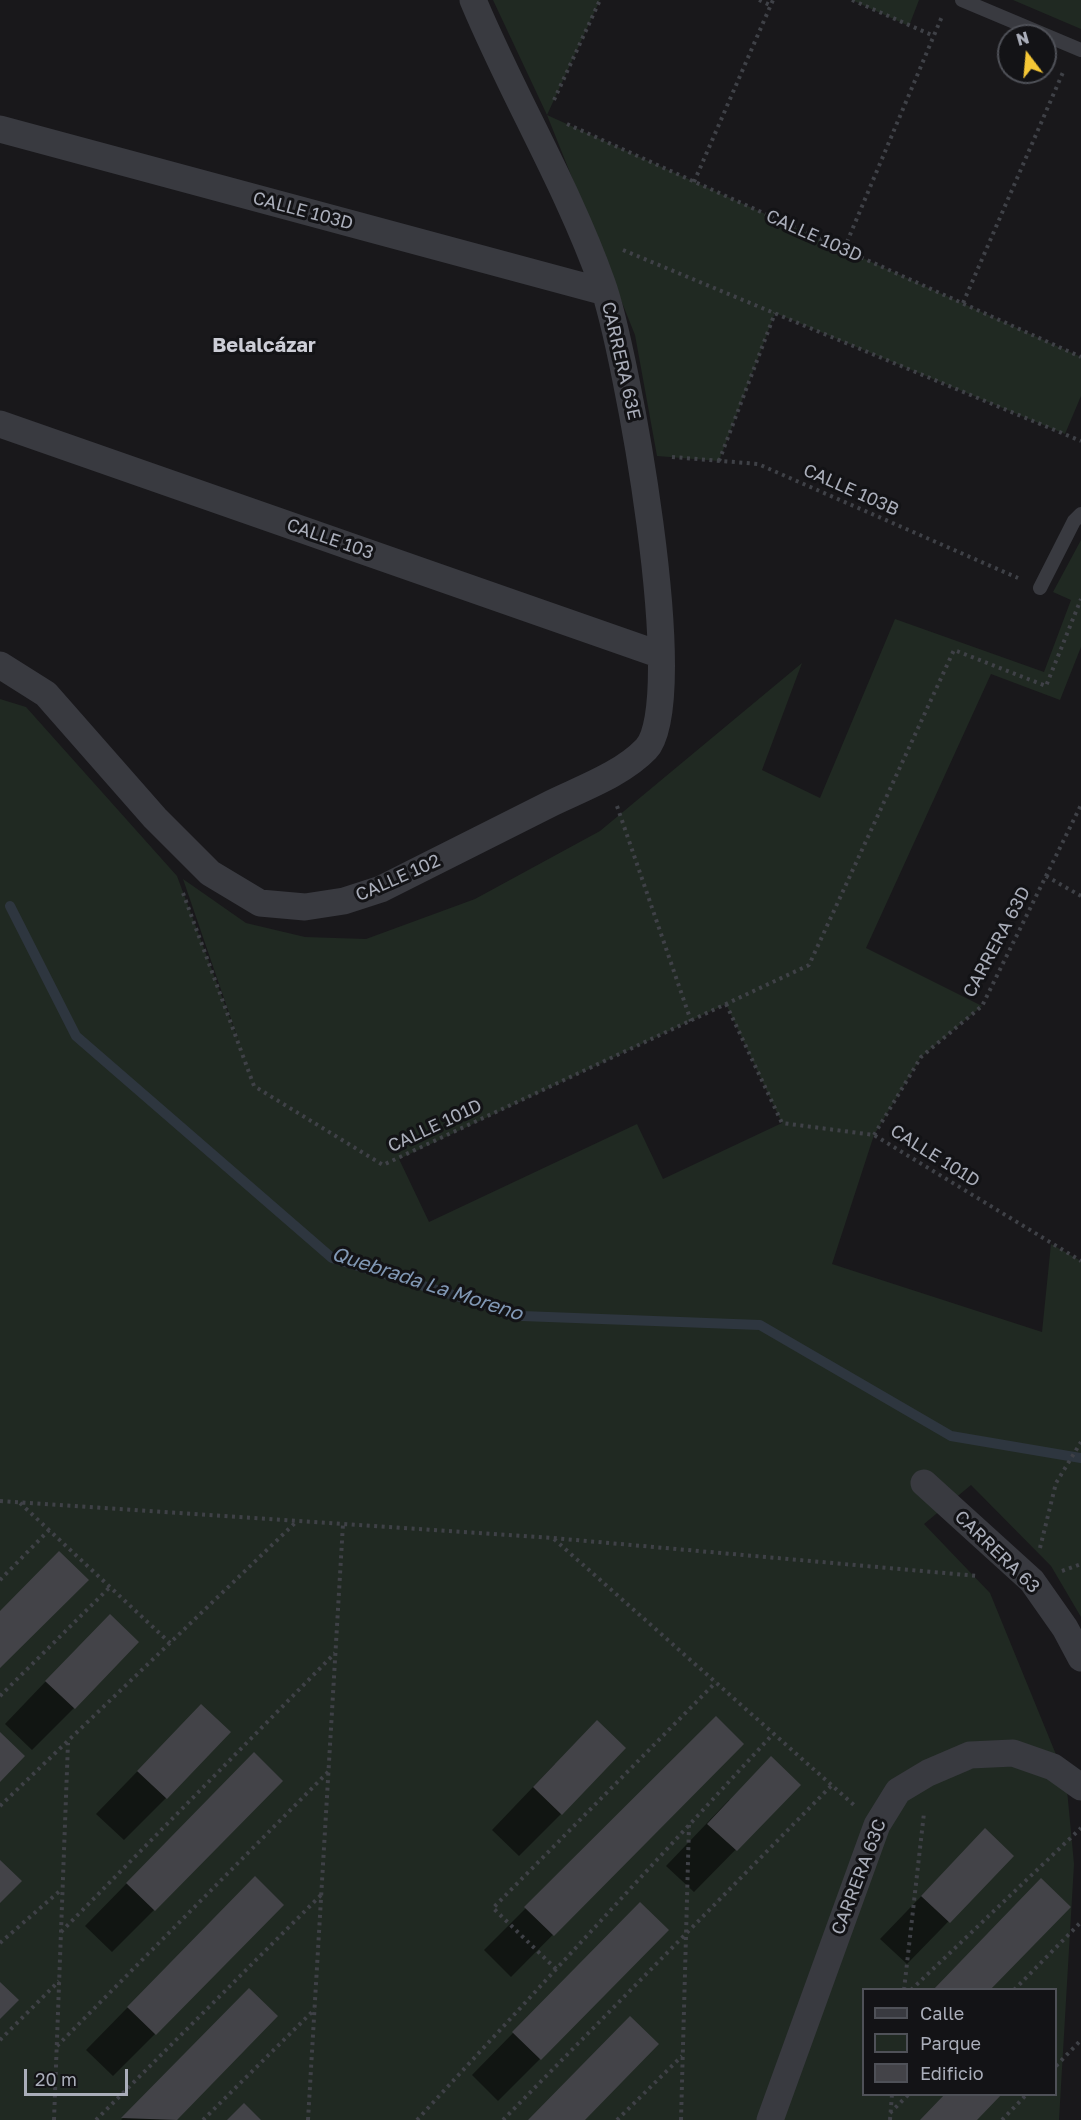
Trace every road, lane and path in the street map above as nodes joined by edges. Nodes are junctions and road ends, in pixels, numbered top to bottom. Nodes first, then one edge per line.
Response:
1 (473, 0) edge
2 (600, 0) edge
3 (759, 0) edge
4 (773, 0) edge
5 (852, 0) edge
6 (962, 0) edge
7 (770, 5) junction
8 (945, 10) dead end
9 (934, 36) junction
10 (1077, 49) edge
11 (542, 125) junction
12 (0, 129) edge
13 (694, 182) junction
14 (584, 234) junction
15 (844, 249) junction
16 (605, 292) junction
17 (963, 303) junction
18 (775, 313) junction
19 (1081, 357) edge
20 (0, 424) edge
21 (1081, 441) edge
22 (641, 455) junction
23 (719, 461) junction
24 (1081, 514) edge
25 (1040, 588) joint
26 (1081, 599) edge
27 (661, 655) junction
28 (0, 665) edge
29 (648, 747) joint
30 (607, 776) junction
31 (1081, 805) edge
32 (1046, 876) junction
33 (181, 887) dead end
34 (1081, 896) edge
35 (726, 1004) junction
36 (691, 1021) junction
37 (874, 1135) junction
38 (1081, 1261) edge
39 (1081, 1442) edge
40 (924, 1483) dead end
41 (0, 1501) edge
42 (20, 1503) junction
43 (296, 1521) junction
44 (342, 1524) junction
45 (49, 1530) junction
46 (553, 1539) junction
47 (0, 1580) edge
48 (1032, 1581) junction
49 (110, 1587) junction
50 (170, 1643) junction
51 (335, 1653) junction
52 (1081, 1658) edge
53 (716, 1682) junction
54 (0, 1696) edge
55 (773, 1734) junction
56 (68, 1743) junction
57 (329, 1771) junction
58 (928, 1773) junction
59 (832, 1785) junction
60 (1081, 1787) edge
61 (0, 1806) edge
62 (689, 1825) junction
63 (877, 1825) junction
64 (1081, 1828) edge
65 (63, 1888) junction
66 (322, 1894) junction
67 (1081, 1922) edge
68 (61, 1932) junction
69 (686, 1934) junction
70 (0, 1943) edge
71 (556, 1969) junction
72 (60, 1980) junction
73 (904, 1988) edge
74 (912, 1988) edge
75 (1015, 1988) edge
76 (315, 2009) junction
77 (0, 2040) edge
78 (1081, 2040) edge
79 (57, 2046) junction
80 (682, 2056) junction
81 (1057, 2065) edge
82 (892, 2096) edge
83 (907, 2096) edge
84 (1025, 2096) edge
85 (890, 2113) junction
86 (308, 2118) edge
87 (54, 2120) edge
88 (96, 2120) edge
89 (202, 2120) edge
90 (313, 2120) edge
91 (417, 2120) edge
92 (503, 2120) edge
93 (617, 2120) edge
94 (681, 2120) edge
95 (770, 2120) edge
96 (890, 2120) edge
97 (1002, 2120) edge

1 - 11 street, CARRERA 63E
2 - 11 path
3 - 7 path
4 - 7 path
5 - 9 path
6 - 10 lane
7 - 13 path
8 - 9 path
9 - 15 path
10 - 17 path
11 - 13 path, CALLE 103D
11 - 14 street, CARRERA 63E
12 - 16 street, CALLE 103D
13 - 15 path, CALLE 103D
14 - 16 street, CARRERA 63E
14 - 18 path
15 - 17 path, CALLE 103D
16 - 22 street, CARRERA 63E
17 - 19 path, CALLE 103D
18 - 21 path
18 - 23 path
20 - 27 street, CALLE 103
22 - 23 path, CALLE 103B
22 - 27 street, CARRERA 63E
23 - 25 path, CALLE 103B
24 - 25 lane
26 - 35 path, CALLE 101D
27 - 29 street, CARRERA 63E
28 - 30 street, CALLE 102
29 - 30 street, CALLE 102
30 - 36 path
31 - 32 path, CARRERA 63D
32 - 34 path
32 - 37 path, CARRERA 63D
33 - 36 path, CALLE 101D
35 - 36 path, CALLE 101D
35 - 37 path, CALLE 101D
37 - 38 path, CALLE 101D
39 - 48 path
40 - 48 street, CARRERA 63
41 - 42 path
42 - 43 path
42 - 45 path
43 - 44 path
43 - 50 path
44 - 46 path
44 - 51 path
45 - 47 path
45 - 49 path
46 - 48 path
46 - 53 path
48 - 52 street, CARRERA 63
49 - 50 path
49 - 54 path
50 - 56 path
51 - 57 path
51 - 68 path
53 - 55 path
53 - 71 path
55 - 59 path
55 - 62 path
56 - 61 path
56 - 65 path
57 - 66 path
57 - 79 path
58 - 60 street, CARRERA 63C
58 - 63 street, CARRERA 63C
58 - 73 path
59 - 63 path
59 - 69 path
62 - 69 path
62 - 71 path
63 - 95 street, CARRERA 63C
64 - 74 path
65 - 68 path
65 - 70 path
66 - 76 path
66 - 88 path
67 - 75 path
68 - 72 path
69 - 80 path
69 - 92 path
71 - 91 path
72 - 77 path
72 - 79 path
76 - 86 path
76 - 89 path
78 - 81 path
79 - 87 path
80 - 93 path
80 - 94 path
82 - 85 path
83 - 85 path
84 - 97 path
85 - 96 path
86 - 90 path

